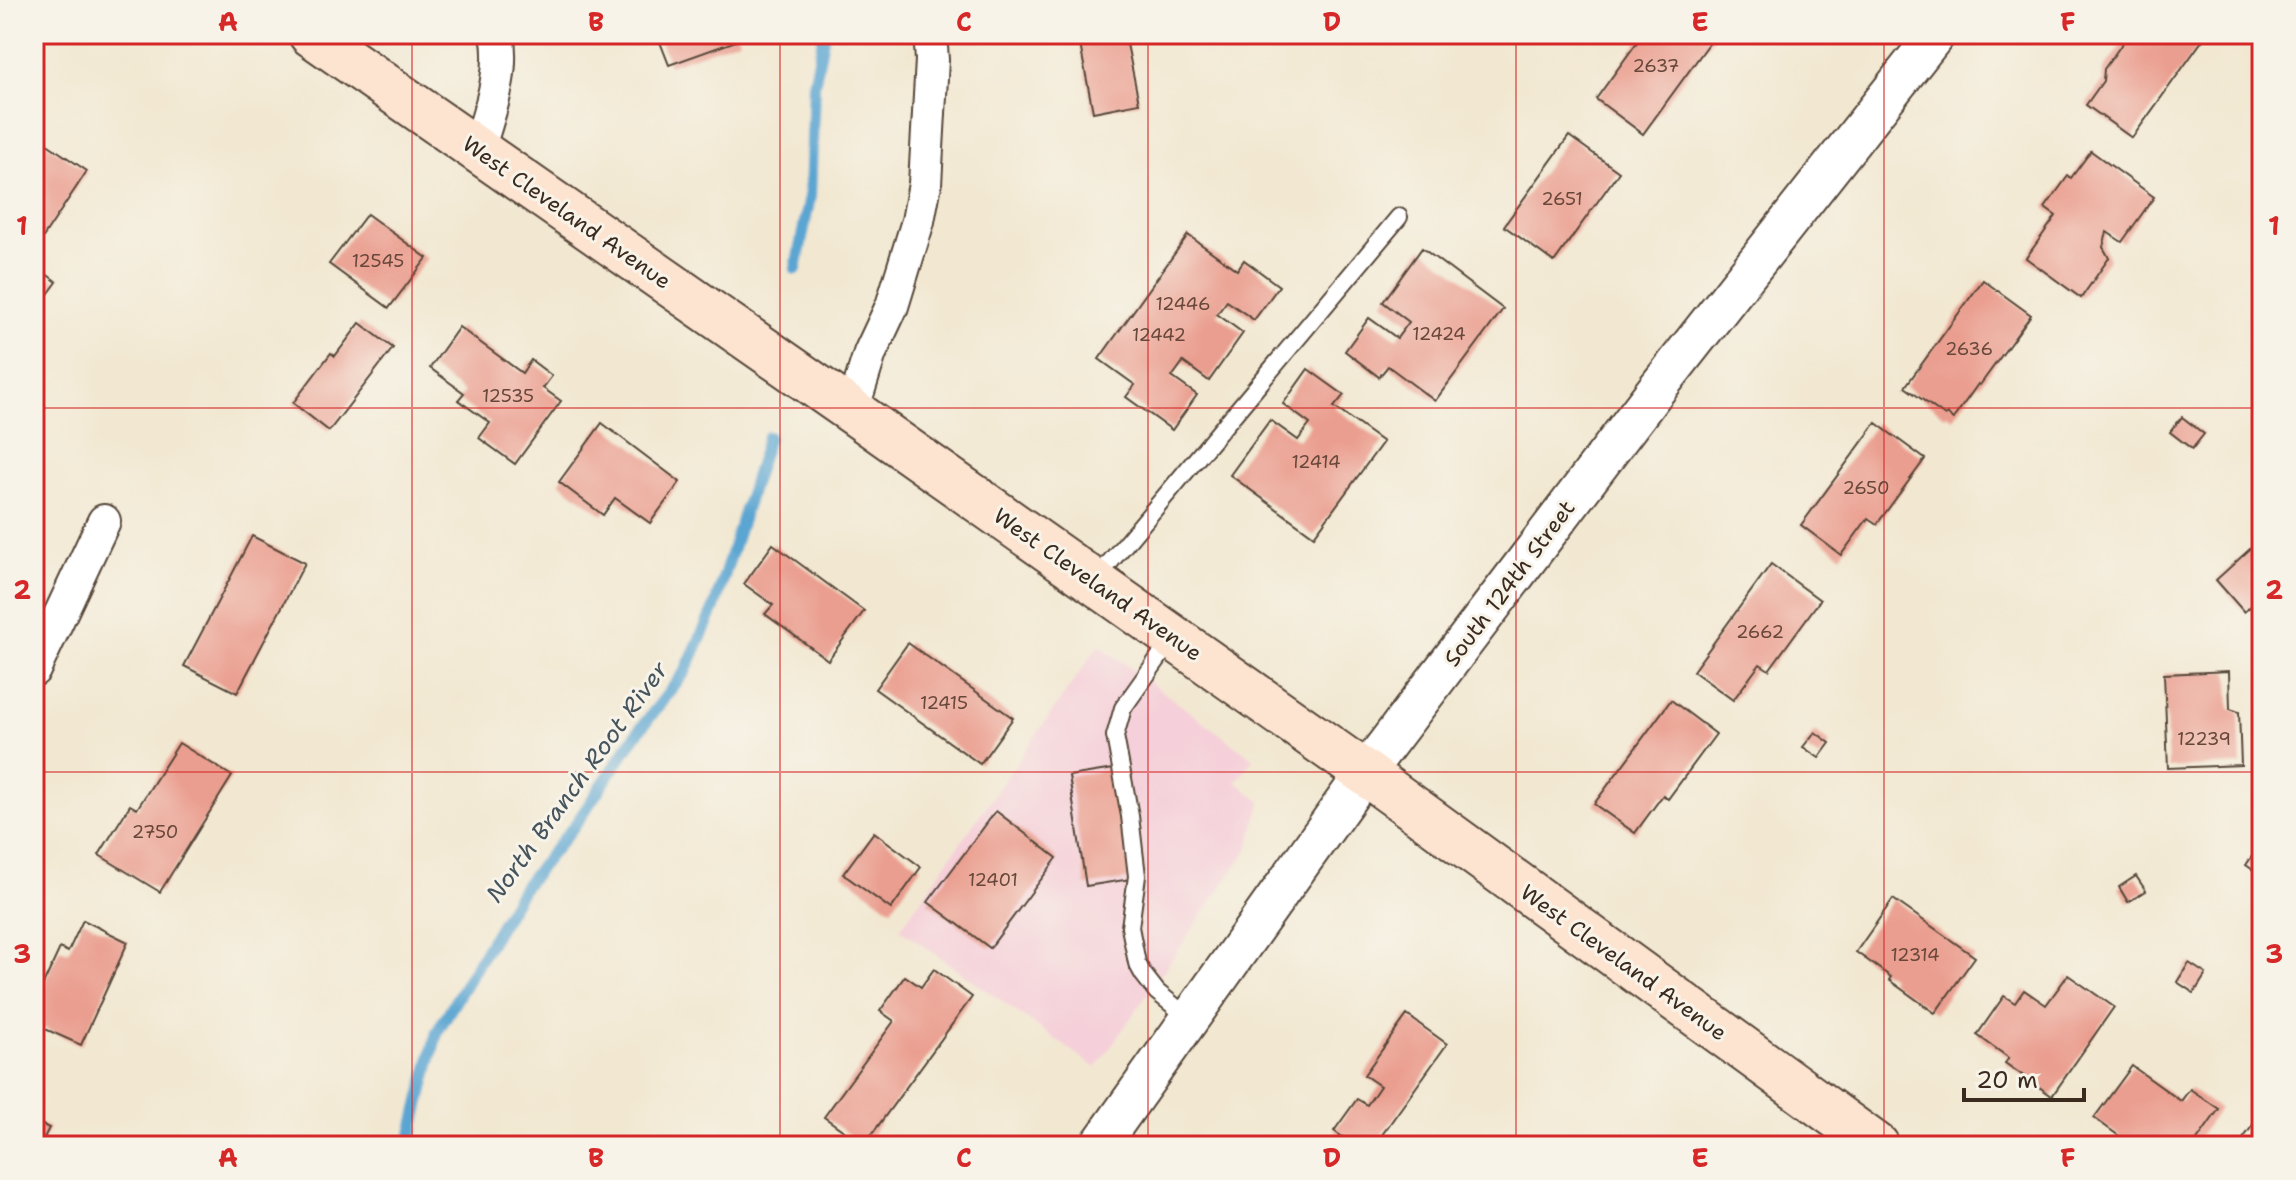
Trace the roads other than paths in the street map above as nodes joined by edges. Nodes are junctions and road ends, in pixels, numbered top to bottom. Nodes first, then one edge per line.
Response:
1 (311, 34) edge
2 (497, 34) edge
3 (930, 34) edge
4 (1936, 34) edge
5 (478, 150) junction
6 (1399, 217) dead end
7 (852, 411) junction
8 (104, 521) dead end
9 (1094, 581) junction
10 (1173, 638) junction
11 (34, 670) edge
12 (1365, 773) junction
13 (1190, 1019) junction
14 (1099, 1146) edge
15 (1877, 1146) edge

1 - 5 main road, West Cleveland Avenue
2 - 5 street
3 - 7 street
4 - 12 street, South 124th Street
5 - 7 main road, West Cleveland Avenue
6 - 9 lane
7 - 9 main road, West Cleveland Avenue
8 - 11 street
9 - 10 main road, West Cleveland Avenue
10 - 12 main road, West Cleveland Avenue
10 - 13 lane
12 - 13 street, South 124th Street
12 - 15 main road, West Cleveland Avenue
13 - 14 street, South 124th Street

